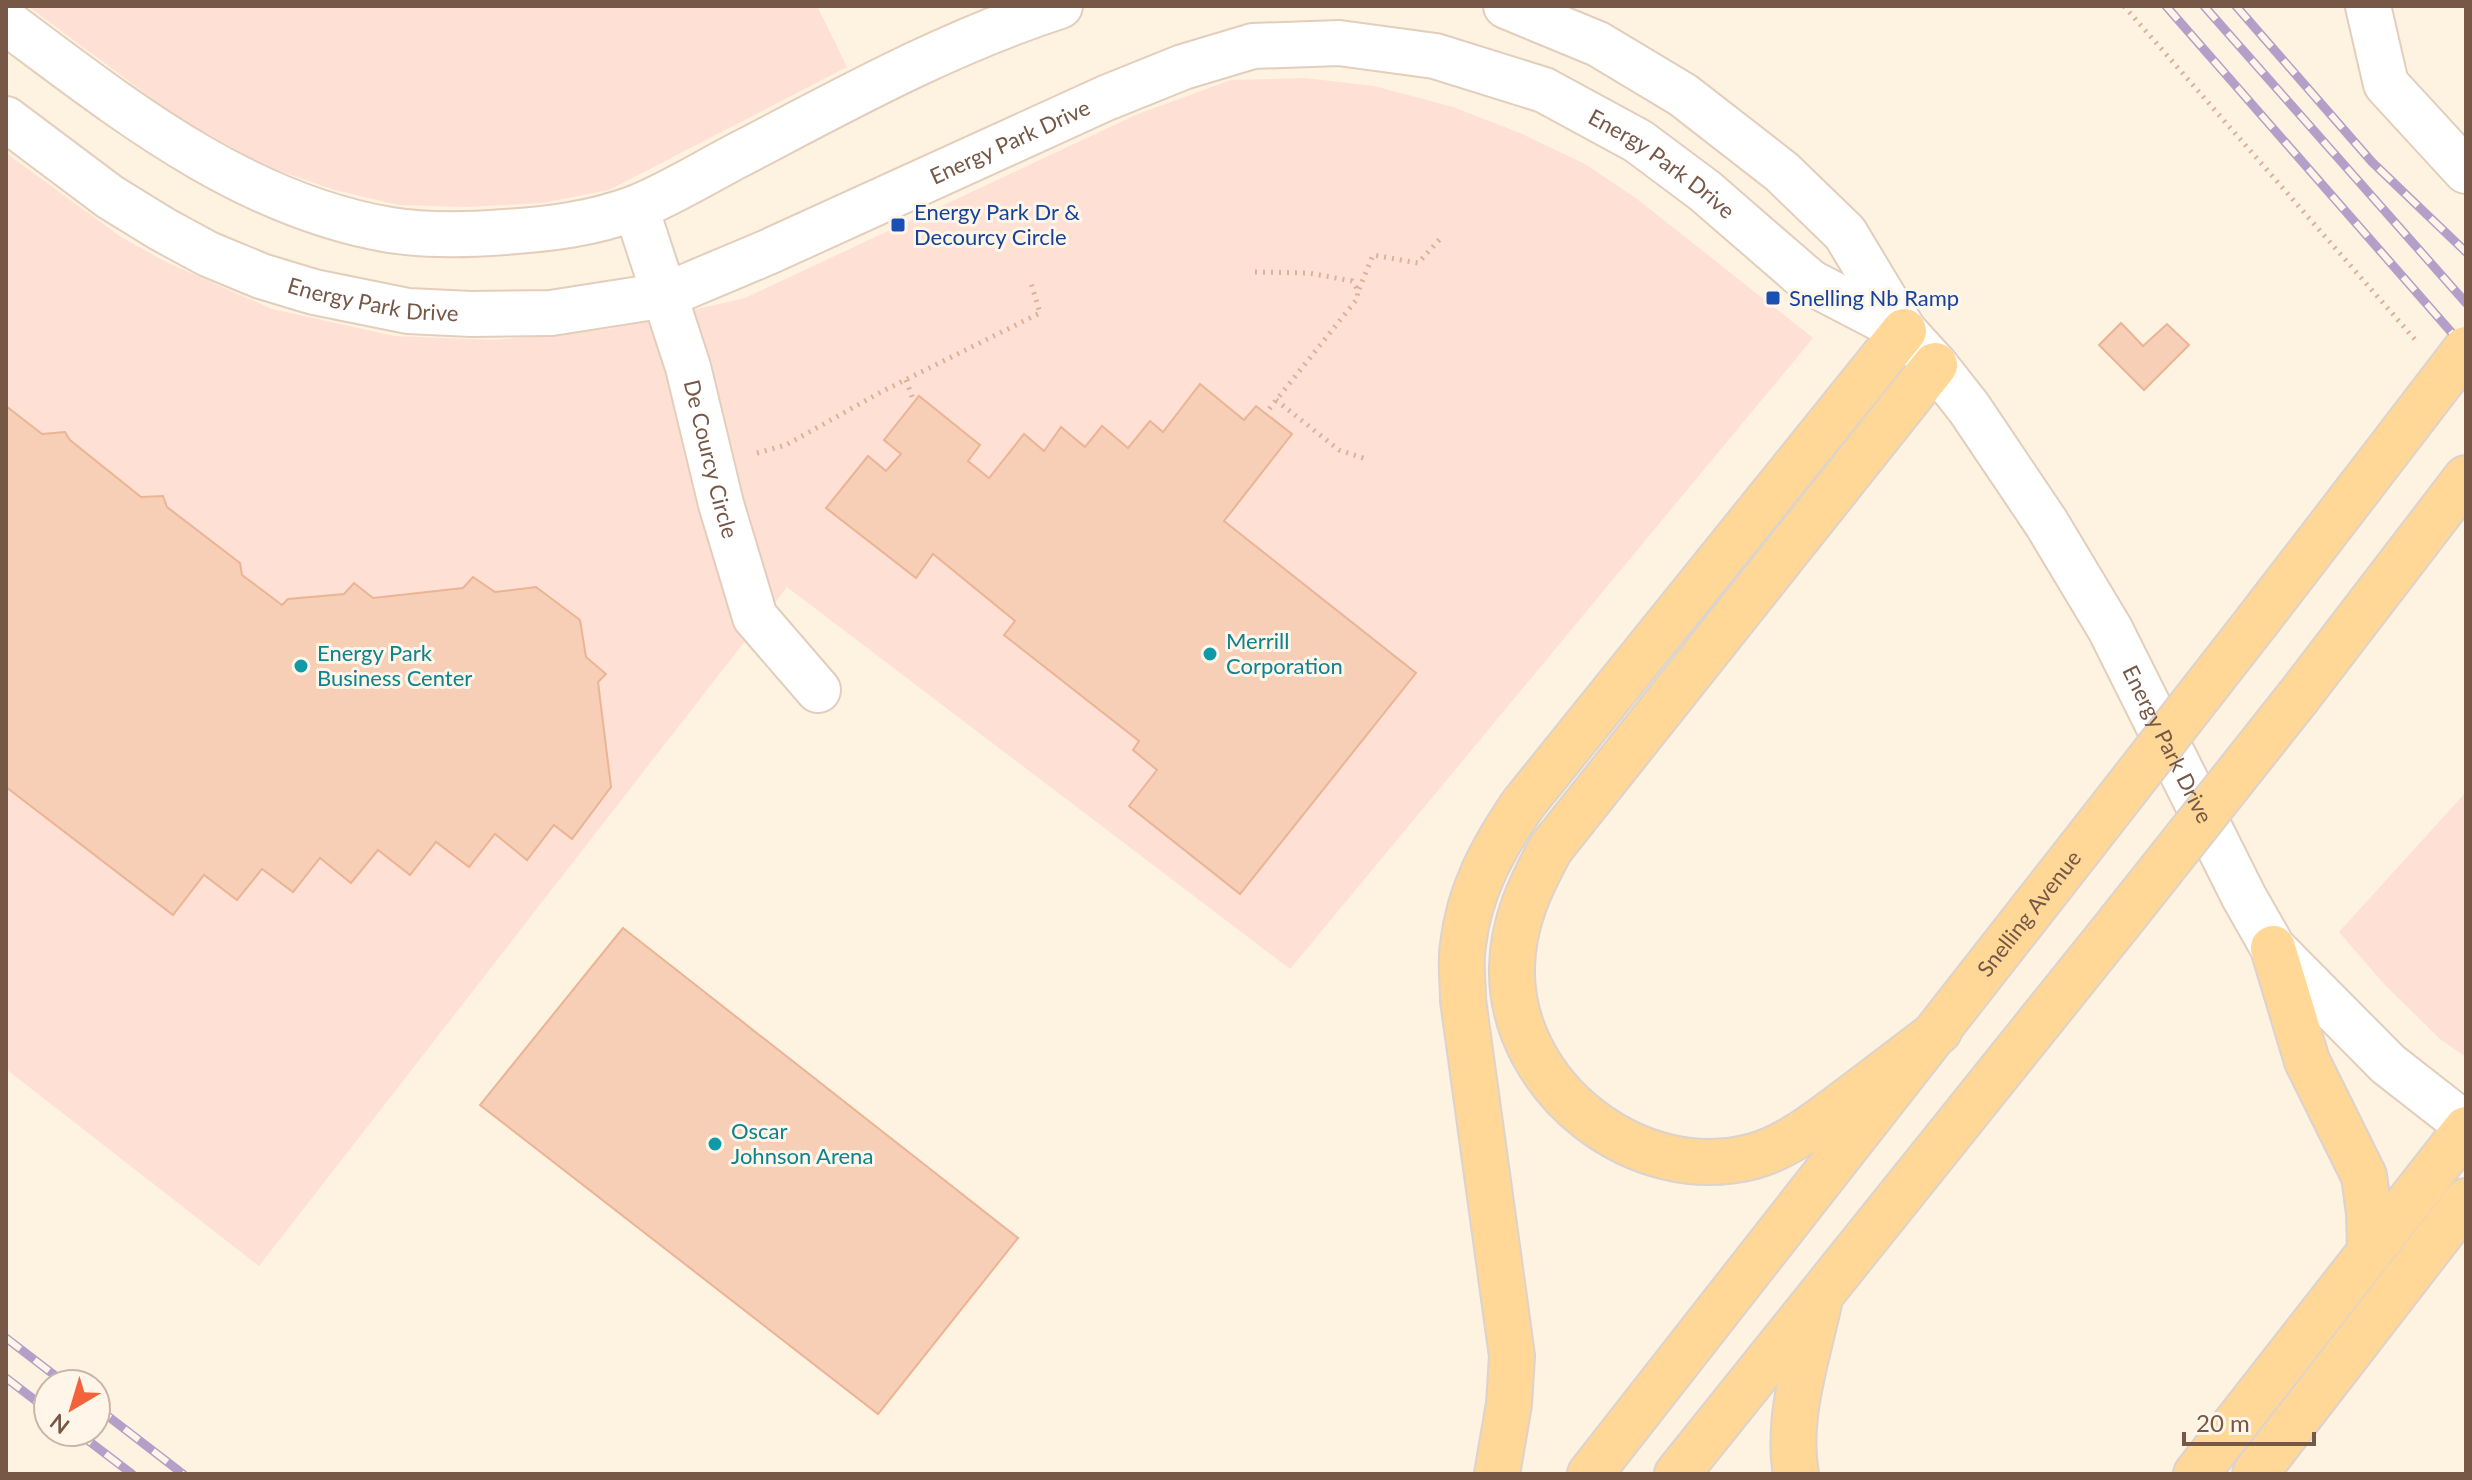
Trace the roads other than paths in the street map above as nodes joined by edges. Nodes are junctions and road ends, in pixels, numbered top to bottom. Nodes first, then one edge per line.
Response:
1 (1060, 6) edge
2 (1506, 6) edge
3 (2368, 6) edge
4 (6, 22) edge
5 (6, 119) edge
6 (2466, 171) edge
7 (636, 208) junction
8 (666, 295) junction
9 (1904, 331) junction
10 (2445, 350) edge
11 (1935, 365) junction
12 (2466, 478) edge
13 (818, 690) dead end
14 (2273, 948) junction
15 (1939, 1031) junction
16 (2466, 1127) edge
17 (2466, 1201) edge
18 (2370, 1252) junction
19 (1821, 1293) junction
20 (1497, 1474) edge
21 (1590, 1474) edge
22 (1677, 1474) edge
23 (1796, 1474) edge
24 (2196, 1474) edge
25 (2255, 1474) edge

1 - 7 street
2 - 9 street, Energy Park Drive
3 - 6 street
4 - 7 street
5 - 8 street, Energy Park Drive
7 - 8 street, De Courcy Circle
8 - 9 street, Energy Park Drive
8 - 13 street, De Courcy Circle
9 - 11 street, Energy Park Drive
9 - 20 main road
10 - 15 main road, Snelling Avenue, bridge
11 - 14 street, Energy Park Drive
11 - 15 main road
12 - 19 main road, bridge
14 - 16 street, Energy Park Drive
14 - 18 main road
15 - 21 main road, Snelling Avenue
16 - 18 main road
17 - 25 main road
18 - 24 main road
19 - 22 main road
19 - 23 main road

